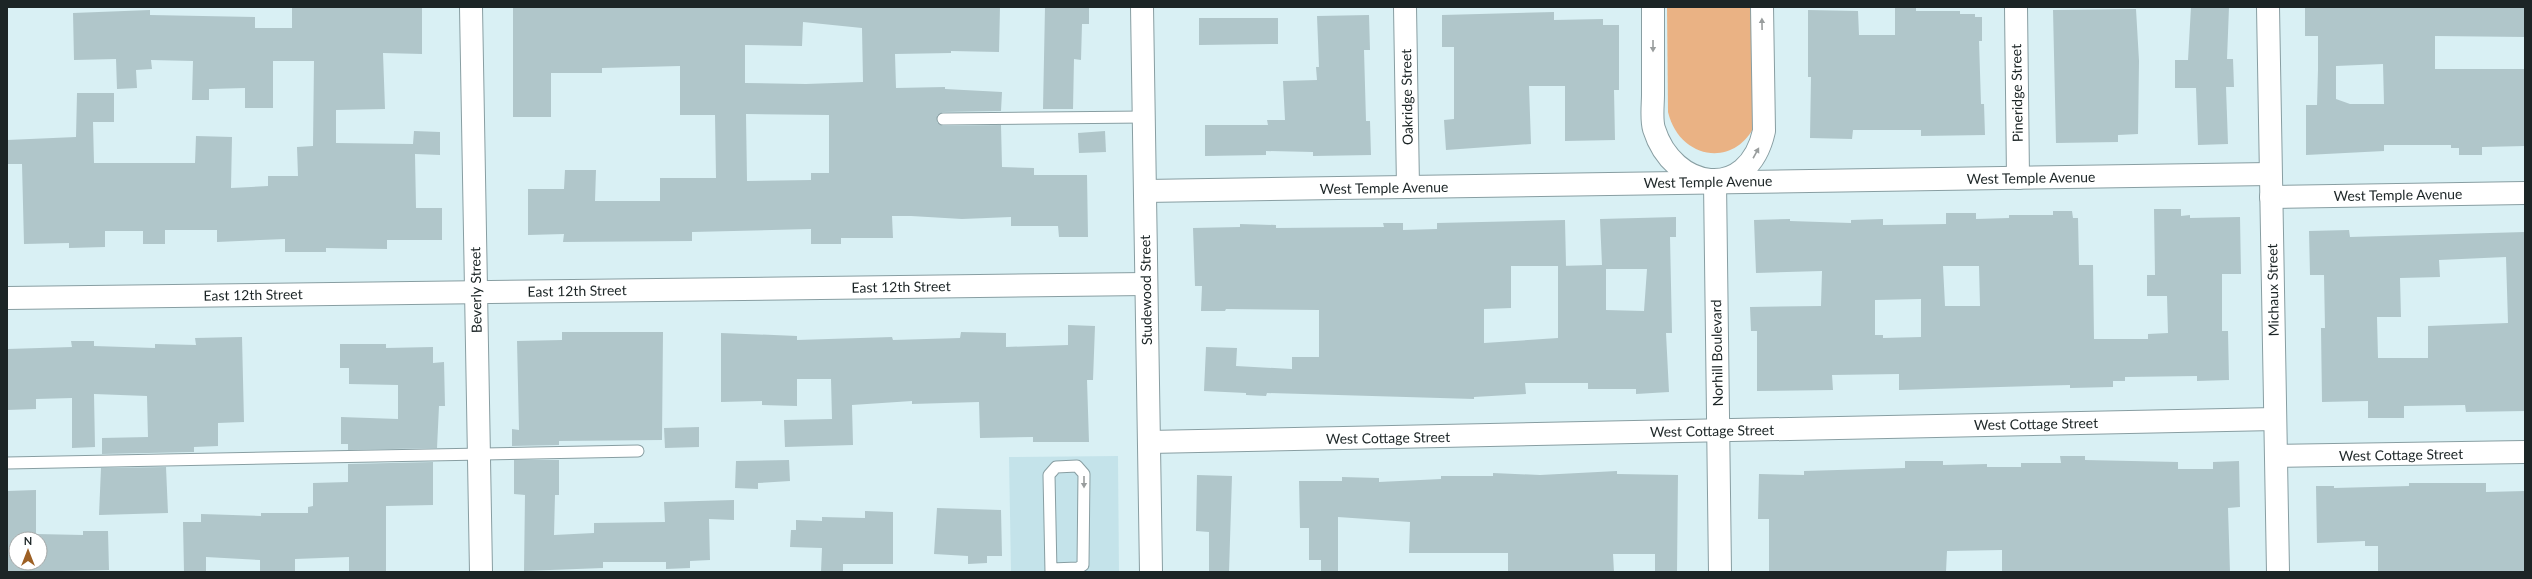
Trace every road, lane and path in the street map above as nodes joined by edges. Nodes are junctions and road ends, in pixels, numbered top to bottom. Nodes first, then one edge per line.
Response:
1 (471, 7) edge
2 (1142, 7) edge
3 (1405, 7) edge
4 (1653, 7) edge
5 (1762, 7) edge
6 (2016, 7) edge
7 (2268, 7) edge
8 (1144, 117) junction
9 (943, 119) dead end
10 (2270, 174) junction
11 (2018, 178) junction
12 (1715, 182) junction
13 (1408, 188) junction
14 (1145, 191) junction
15 (2525, 193) edge
16 (2271, 197) junction
17 (1146, 284) junction
18 (476, 292) junction
19 (7, 298) edge
20 (2275, 419) junction
21 (1718, 431) junction
22 (1148, 442) junction
23 (638, 451) dead end
24 (2525, 452) edge
25 (480, 456) junction
26 (2276, 456) junction
27 (7, 463) edge
28 (1051, 570) edge
29 (481, 572) edge
30 (1151, 572) edge
31 (1720, 572) edge
32 (2278, 572) edge

1 - 18 street, Beverly Street
2 - 8 street, Studewood Street
3 - 13 street, Oakridge Street
4 -> 12 street
12 -> 5 street
6 - 11 street, Pineridge Street
7 - 10 street, Michaux Street
8 - 9 lane
8 - 14 street, Studewood Street
10 - 11 street, West Temple Avenue
10 - 16 street, Michaux Street
11 - 12 street, West Temple Avenue
12 - 13 street, West Temple Avenue
12 - 21 street, Norhill Boulevard
13 - 14 street, West Temple Avenue
14 - 17 street, Studewood Street
15 - 16 street, West Temple Avenue
16 - 20 street, Michaux Street
17 - 18 street, East 12th Street
17 - 22 street, Studewood Street
18 - 19 street, East 12th Street
18 - 25 street, Beverly Street
20 - 21 street, West Cottage Street
20 - 26 street, Michaux Street
21 - 22 street, West Cottage Street
21 - 31 street, Norhill Boulevard
22 - 30 street, Studewood Street
23 - 25 lane
24 - 26 street, West Cottage Street
25 - 27 lane
25 - 29 street, Beverly Street
26 - 32 street, Michaux Street
28 -> 28 lane

